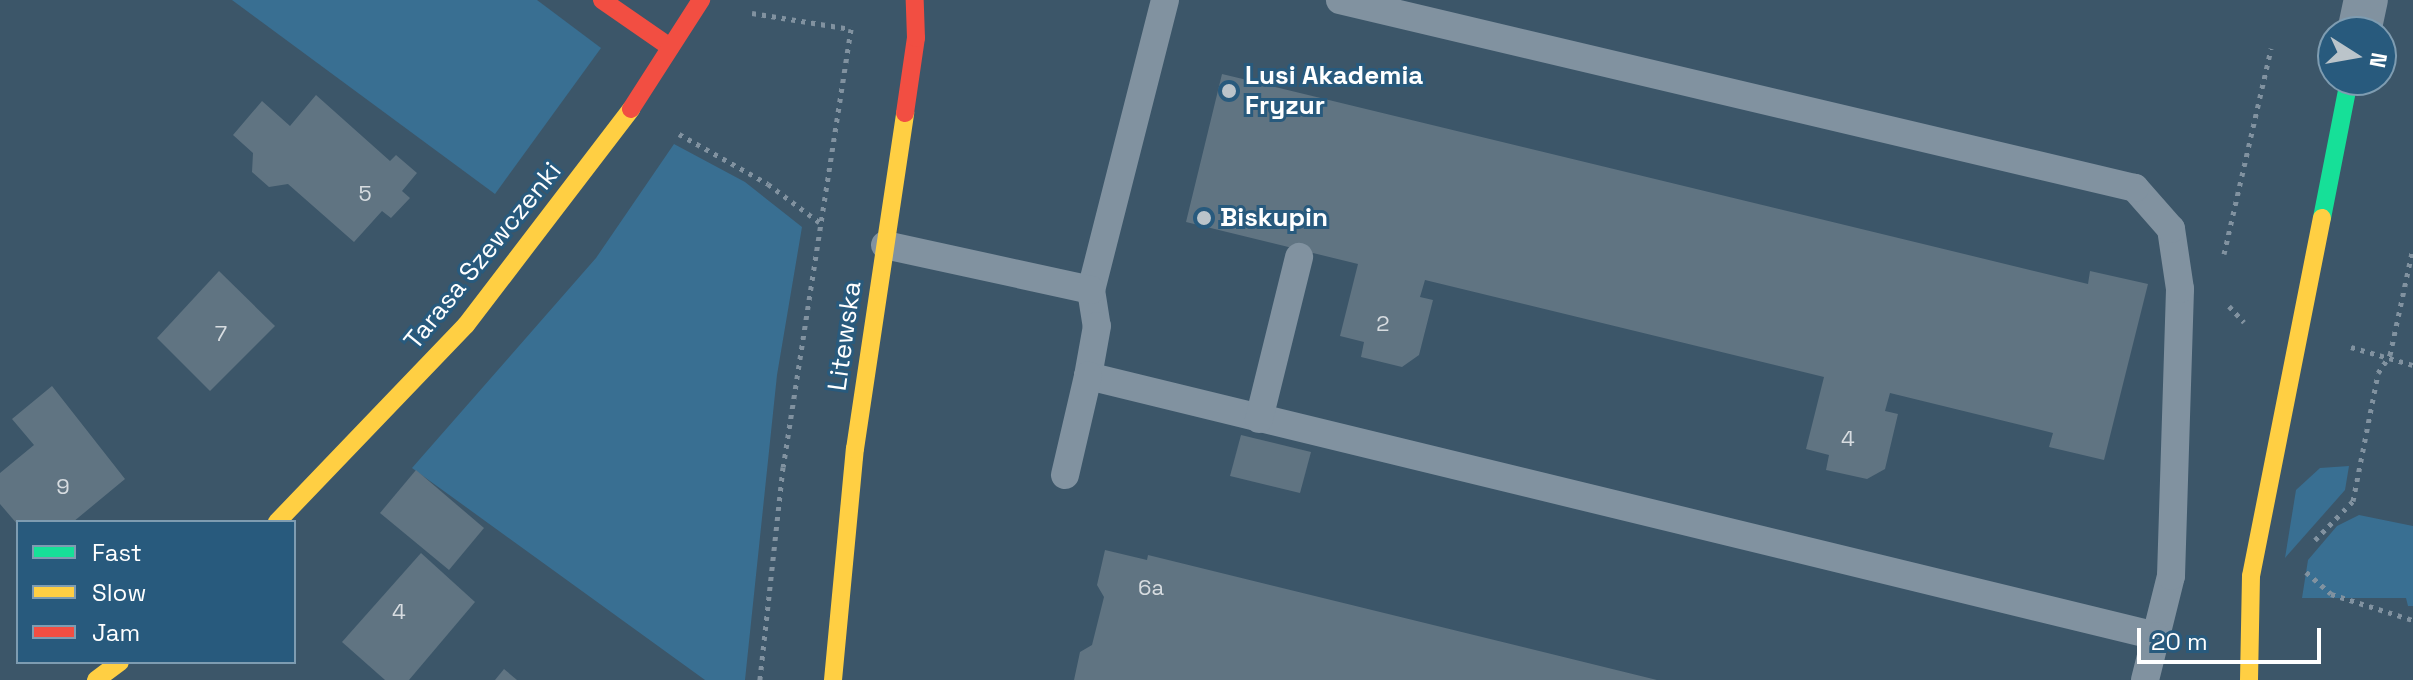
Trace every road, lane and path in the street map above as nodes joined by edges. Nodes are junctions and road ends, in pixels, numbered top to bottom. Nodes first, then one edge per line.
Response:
1 (602, 0) edge
2 (701, 0) edge
3 (915, 0) edge
4 (1165, 0) edge
5 (1340, 0) edge
6 (744, 12) dead end
7 (670, 47) junction
8 (2271, 48) dead end
9 (2346, 96) edge
10 (667, 127) dead end
11 (819, 222) junction
12 (885, 245) junction
13 (2413, 248) edge
14 (1299, 257) dead end
15 (2223, 259) dead end
16 (1091, 290) junction
17 (2225, 298) dead end
18 (2249, 327) dead end
19 (2340, 344) dead end
20 (2390, 355) junction
21 (2413, 365) edge
22 (1088, 376) junction
23 (1259, 419) junction
24 (2360, 469) dead end
25 (1065, 475) dead end
26 (279, 520) edge
27 (2375, 609) dead end
28 (2413, 620) edge
29 (2156, 636) junction
30 (117, 664) edge
31 (96, 680) edge
32 (760, 680) edge
33 (833, 680) edge
34 (2145, 680) edge
35 (2249, 680) edge

1 - 7 street
2 - 7 street, Tarasa Szewczenki
3 - 12 street, Litewska
4 - 16 lane
5 - 29 lane
6 - 11 path
7 - 26 street, Tarasa Szewczenki
8 - 15 path
9 - 35 street
10 - 11 path
11 - 32 path
12 - 16 lane
12 - 33 street, Litewska
13 - 20 path
14 - 23 lane
16 - 22 lane
17 - 18 path
19 - 20 path
20 - 21 path
20 - 24 path
22 - 23 lane
22 - 25 lane
23 - 29 lane
27 - 28 path
29 - 34 lane
30 - 31 street

